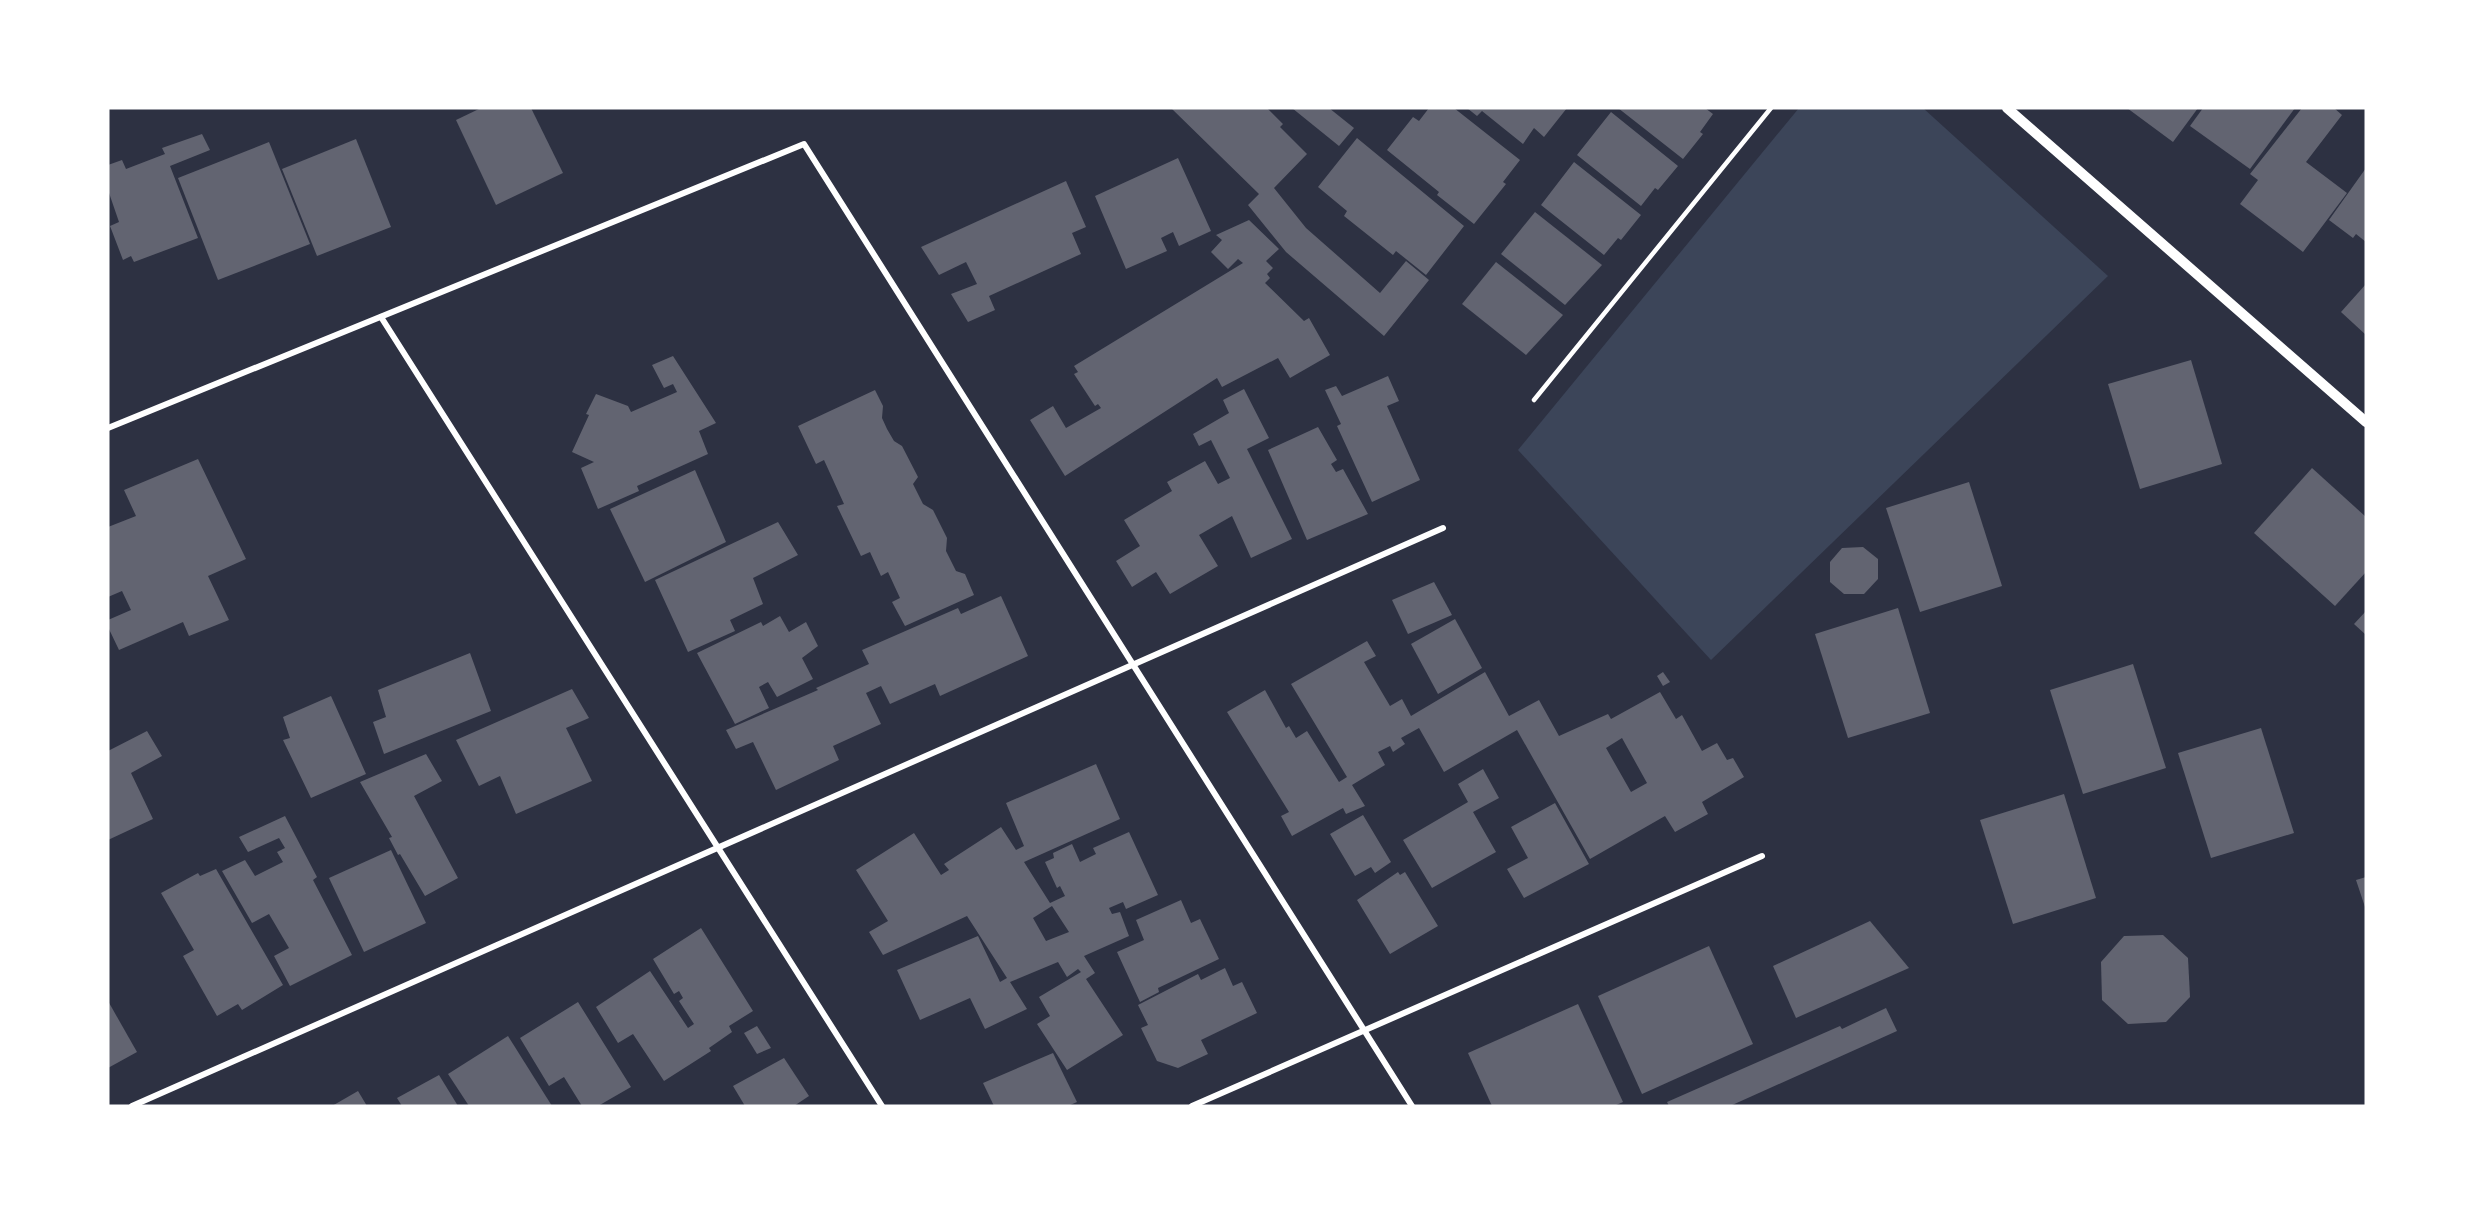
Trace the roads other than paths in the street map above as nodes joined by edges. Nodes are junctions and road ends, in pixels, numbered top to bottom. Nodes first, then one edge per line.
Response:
1 (1771, 108) edge
2 (2007, 108) edge
3 (2020, 112) edge
4 (381, 317) junction
5 (1534, 400) dead end
6 (2365, 418) edge
7 (108, 428) edge
8 (1443, 528) dead end
9 (1134, 664) junction
10 (718, 848) junction
11 (1762, 856) dead end
12 (1364, 1030) junction
13 (132, 1106) edge
14 (882, 1106) edge
15 (1192, 1106) edge
16 (1412, 1106) edge

1 - 5 lane
2 - 3 street
3 - 6 street
4 - 7 street
4 - 9 street
4 - 10 street
8 - 9 street
9 - 10 street
9 - 12 street
10 - 13 street
10 - 14 street
11 - 12 street
12 - 15 street
12 - 16 street

